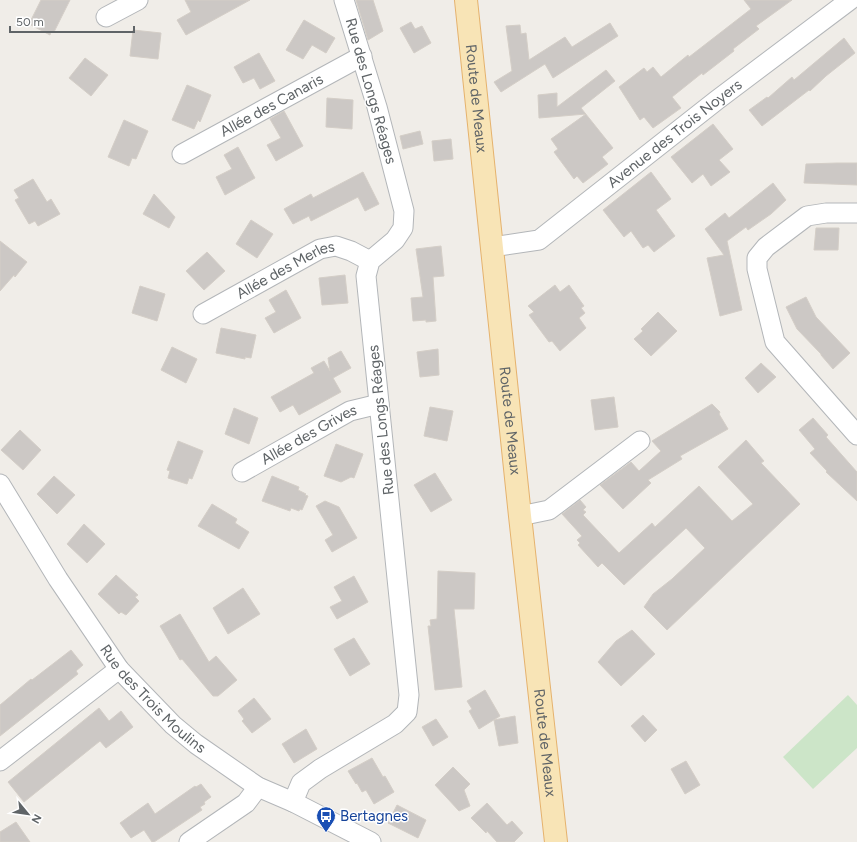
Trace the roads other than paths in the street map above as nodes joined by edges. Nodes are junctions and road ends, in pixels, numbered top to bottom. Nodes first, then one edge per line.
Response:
1 (138, 0) edge
2 (344, 0) edge
3 (466, 0) edge
4 (850, 0) edge
5 (106, 17) dead end
6 (362, 56) junction
7 (182, 154) dead end
8 (857, 214) edge
9 (492, 247) junction
10 (370, 261) junction
11 (203, 314) dead end
12 (379, 404) junction
13 (857, 434) edge
14 (640, 441) dead end
15 (242, 472) dead end
16 (0, 484) edge
17 (520, 516) junction
18 (119, 669) junction
19 (0, 761) edge
20 (258, 787) junction
21 (293, 802) junction
22 (189, 842) edge
23 (372, 842) edge
24 (556, 842) edge

1 - 5 street
2 - 6 street, Rue des Longs Réages
3 - 9 main road, Route de Meaux
4 - 9 street, Avenue des Trois Noyers
6 - 7 street, Allée des Canaris
6 - 10 street, Rue des Longs Réages
8 - 13 street
9 - 17 main road, Route de Meaux
10 - 11 street, Allée des Merles
10 - 12 street, Rue des Longs Réages
12 - 15 street, Allée des Grives
12 - 21 street, Rue des Longs Réages
14 - 17 street
16 - 18 street, Rue des Trois Moulins
17 - 24 main road, Route de Meaux
18 - 19 street
18 - 20 street, Rue des Trois Moulins
20 - 21 street, Rue des Trois Moulins
20 - 22 street
21 - 23 street, Rue des Trois Moulins

